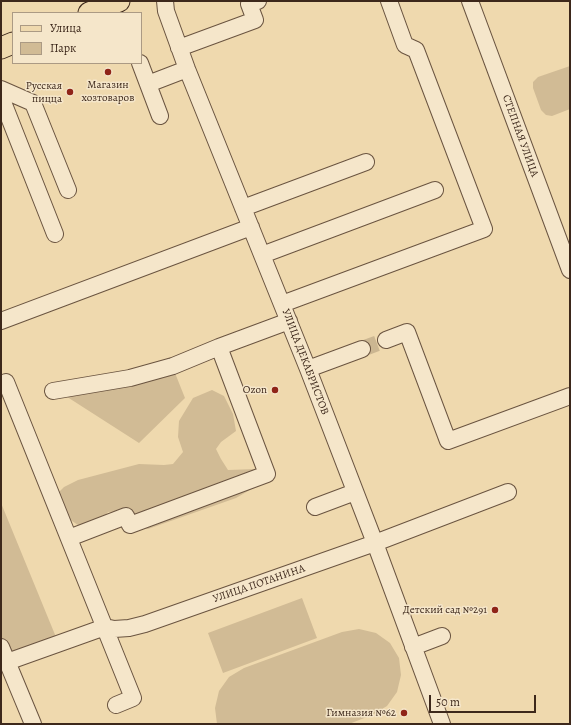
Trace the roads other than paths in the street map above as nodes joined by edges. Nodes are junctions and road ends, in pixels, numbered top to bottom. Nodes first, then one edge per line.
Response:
1 (119, 1) edge
2 (165, 1) edge
3 (258, 1) edge
4 (389, 1) edge
5 (470, 1) edge
6 (92, 12) edge
7 (12, 43) edge
8 (1, 48) edge
9 (179, 48) junction
10 (140, 64) edge
11 (187, 69) junction
12 (148, 84) junction
13 (1, 89) edge
14 (1, 97) edge
15 (160, 116) dead end
16 (366, 162) dead end
17 (68, 190) dead end
18 (435, 190) dead end
19 (243, 208) junction
20 (251, 227) junction
21 (55, 234) dead end
22 (262, 255) junction
23 (570, 270) edge
24 (282, 304) junction
25 (1, 321) edge
26 (289, 321) junction
27 (386, 340) tunnel mouth
28 (219, 347) junction
29 (362, 349) tunnel mouth
30 (308, 369) junction
31 (6, 382) dead end
32 (53, 391) dead end
33 (570, 396) edge
34 (355, 492) junction
35 (508, 492) dead end
36 (315, 507) dead end
37 (69, 538) junction
38 (375, 543) junction
39 (105, 627) junction
40 (442, 636) dead end
41 (1, 647) edge
42 (413, 647) junction
43 (7, 662) junction
44 (116, 705) dead end
45 (437, 723) edge
46 (33, 724) edge

1 - 6 main road
2 - 9 street, УЛИЦА ДЕКАБРИСТОВ
3 - 9 street
4 - 24 street
5 - 23 street, СТЕПНАЯ УЛИЦА
7 - 8 main road
9 - 11 street, УЛИЦА ДЕКАБРИСТОВ
10 - 12 street
11 - 12 street
11 - 19 street, УЛИЦА ДЕКАБРИСТОВ
12 - 15 street
13 - 17 street
14 - 21 street
16 - 19 street
18 - 22 street
19 - 20 street, УЛИЦА ДЕКАБРИСТОВ
20 - 22 street, УЛИЦА ДЕКАБРИСТОВ
20 - 25 street
22 - 24 street, УЛИЦА ДЕКАБРИСТОВ
24 - 26 street, УЛИЦА ДЕКАБРИСТОВ
26 - 28 street
26 - 30 street, УЛИЦА ДЕКАБРИСТОВ
27 - 33 street
28 - 32 street
28 - 37 street
29 - 30 street
30 - 34 street, УЛИЦА ДЕКАБРИСТОВ
31 - 37 street
34 - 36 street
34 - 38 street, УЛИЦА ДЕКАБРИСТОВ
35 - 38 street, УЛИЦА ПОТАНИНА
37 - 39 street
38 - 39 street, УЛИЦА ПОТАНИНА
38 - 42 street, УЛИЦА ДЕКАБРИСТОВ
39 - 43 street, УЛИЦА ПОТАНИНА
39 - 44 street
40 - 42 street
41 - 43 street
42 - 45 street, УЛИЦА ДЕКАБРИСТОВ
43 - 46 street

